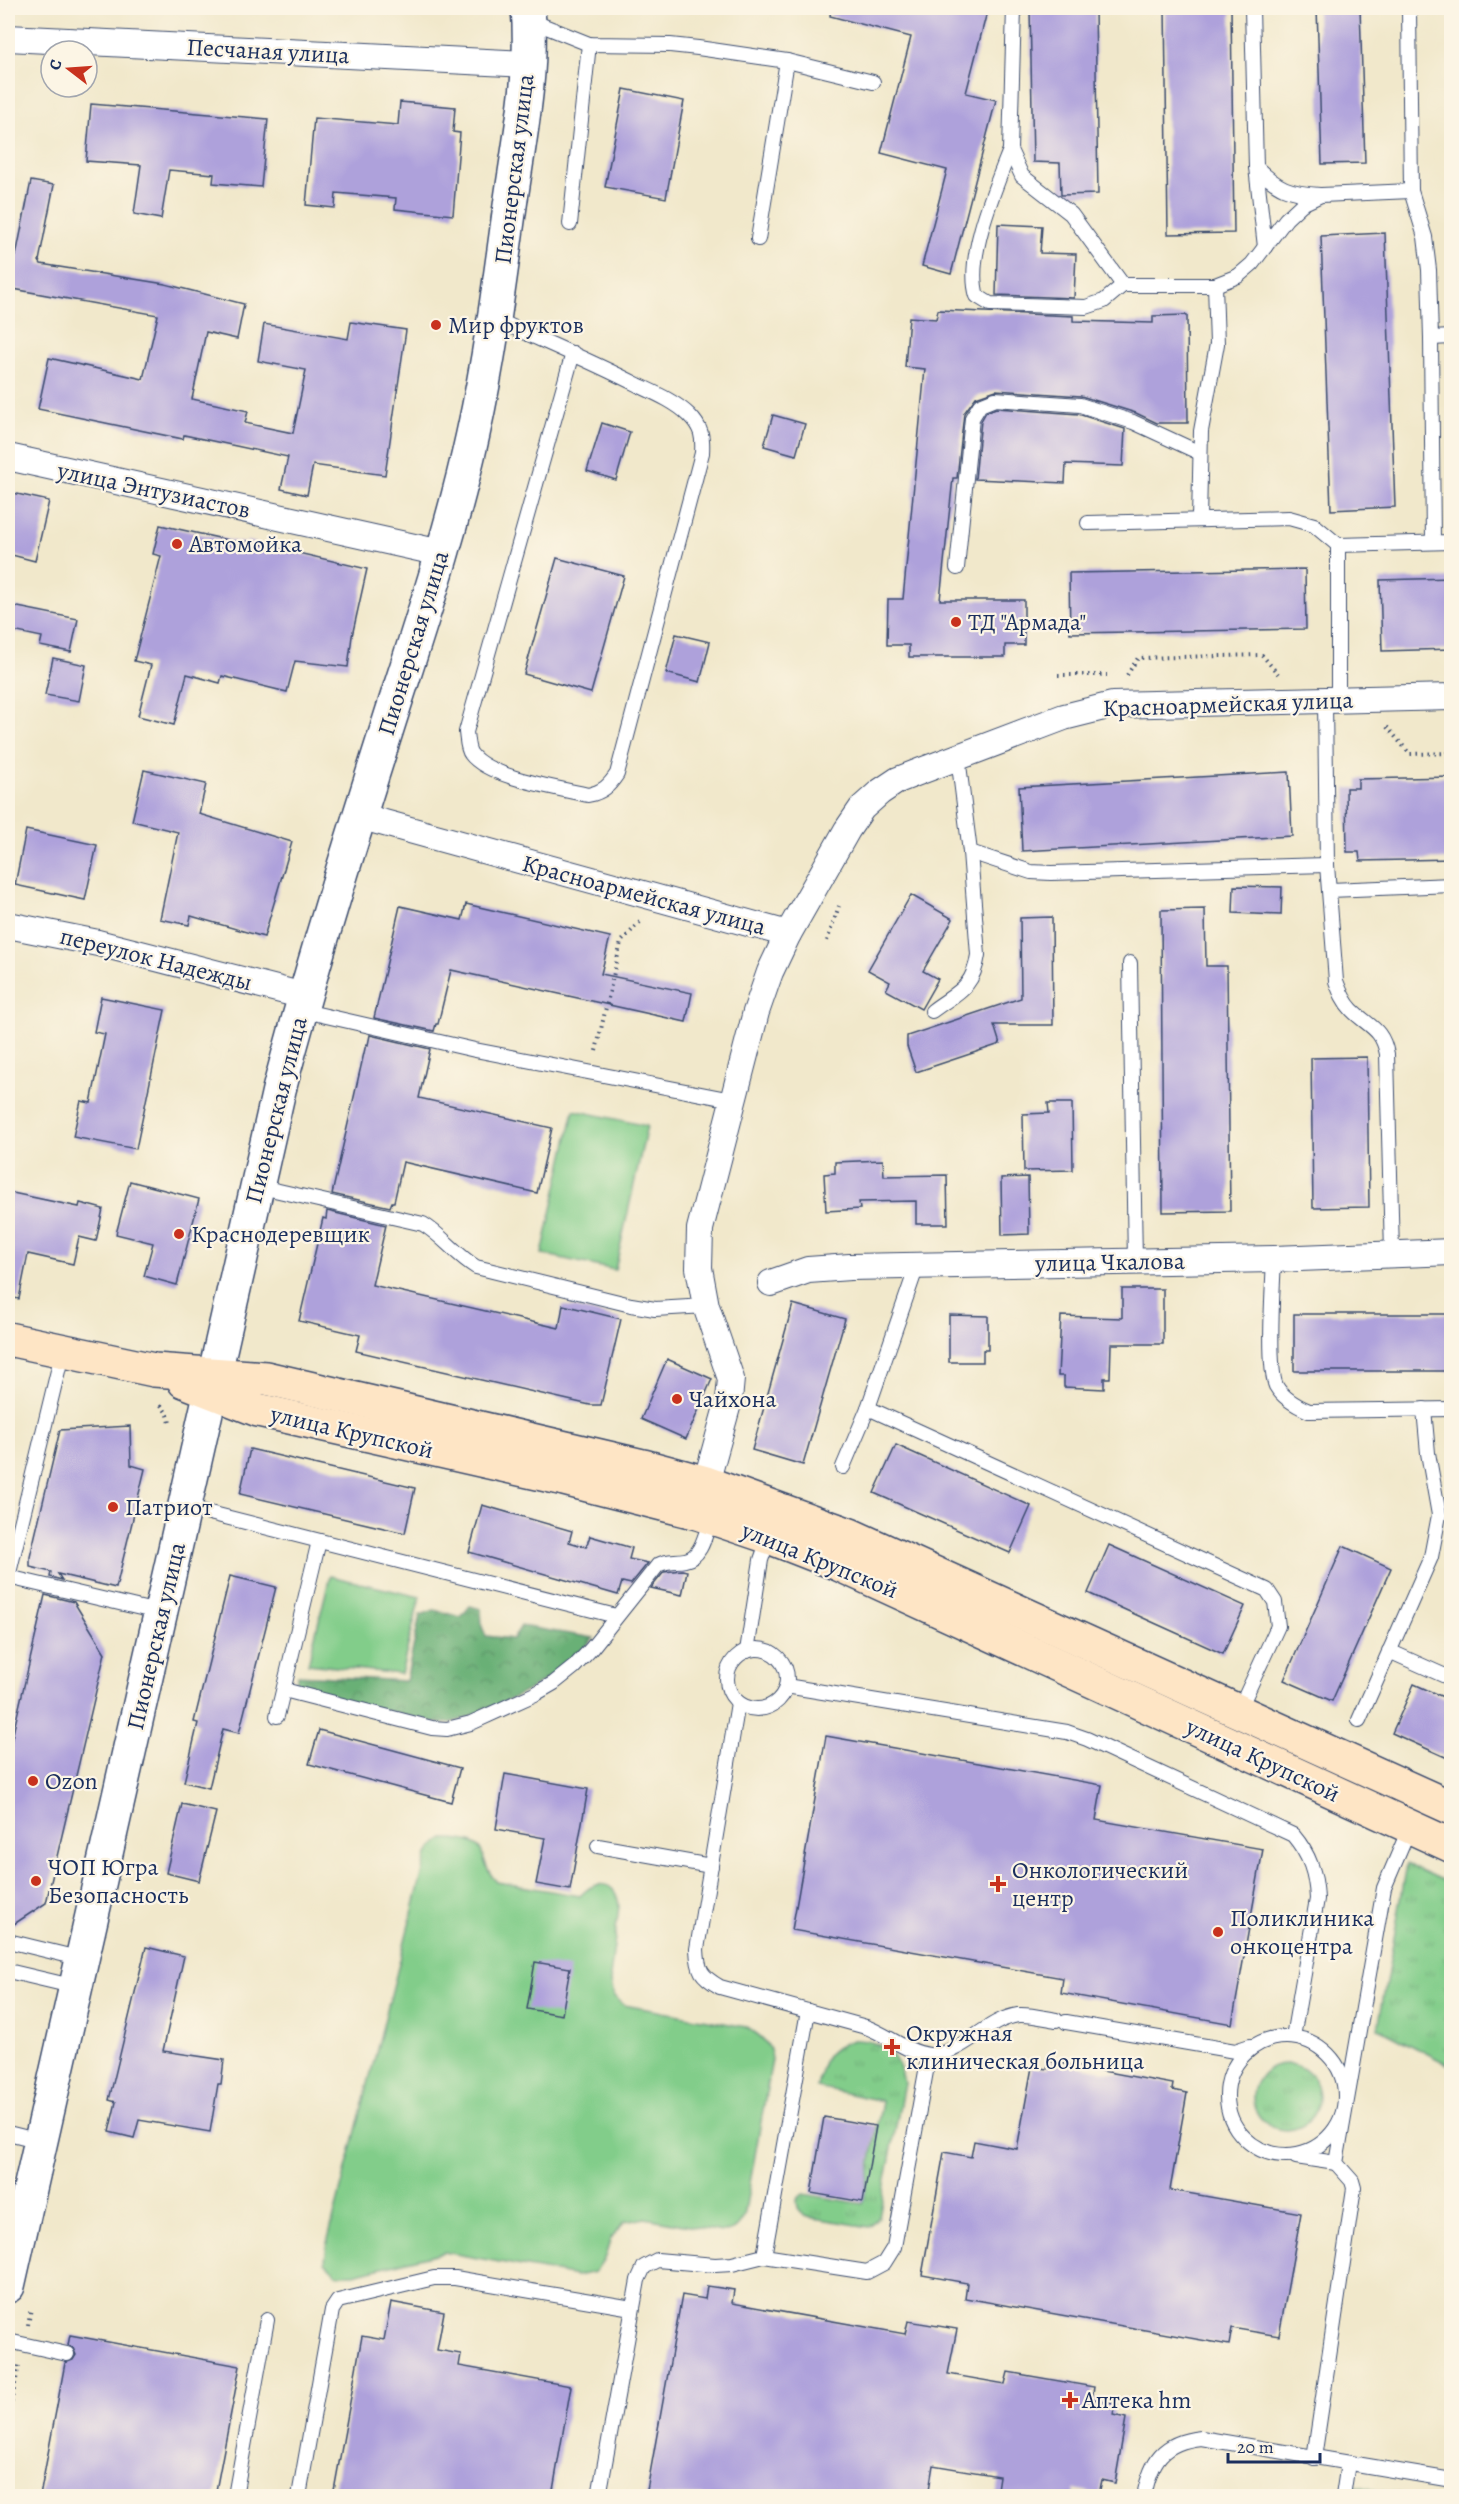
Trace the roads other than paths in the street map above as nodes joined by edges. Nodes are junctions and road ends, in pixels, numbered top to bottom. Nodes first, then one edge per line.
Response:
1 (1014, 8) edge
2 (1252, 8) edge
3 (1409, 8) edge
4 (528, 14) edge
5 (8, 38) edge
6 (589, 44) junction
7 (787, 61) junction
8 (528, 64) junction
9 (873, 82) dead end
10 (1010, 150) junction
11 (1256, 167) junction
12 (1411, 190) junction
13 (1321, 195) junction
14 (570, 224) dead end
15 (758, 239) dead end
16 (1265, 247) junction
17 (1124, 285) junction
18 (1215, 285) junction
19 (495, 319) junction
20 (1431, 338) junction
21 (1452, 338) edge
22 (573, 353) junction
23 (1200, 453) junction
24 (8, 457) edge
25 (1199, 520) junction
26 (1088, 523) dead end
27 (1433, 542) junction
28 (1452, 542) edge
29 (1338, 545) junction
30 (441, 554) junction
31 (957, 568) dead end
32 (1452, 697) edge
33 (1332, 700) junction
34 (958, 757) junction
35 (359, 816) junction
36 (970, 852) junction
37 (1327, 865) junction
38 (1452, 885) edge
39 (1330, 890) junction
40 (8, 925) edge
41 (788, 934) junction
42 (1131, 963) dead end
43 (302, 1003) junction
44 (932, 1011) dead end
45 (732, 1100) junction
46 (257, 1186) junction
47 (1452, 1252) edge
48 (1392, 1254) junction
49 (1274, 1259) junction
50 (1135, 1262) junction
51 (917, 1266) junction
52 (771, 1283) dead end
53 (706, 1306) junction
54 (8, 1339) edge
55 (63, 1350) junction
56 (214, 1383) junction
57 (868, 1408) junction
58 (1424, 1409) junction
59 (1452, 1409) edge
60 (843, 1467) dead end
61 (705, 1504) junction
62 (186, 1507) junction
63 (774, 1522) junction
64 (319, 1541) junction
65 (8, 1577) edge
66 (162, 1613) junction
67 (616, 1616) junction
68 (747, 1651) junction
69 (1389, 1651) junction
70 (1452, 1679) edge
71 (786, 1686) junction
72 (284, 1690) junction
73 (738, 1703) junction
74 (1239, 1710) junction
75 (277, 1716) dead end
76 (1359, 1720) dead end
77 (1452, 1808) edge
78 (1410, 1827) junction
79 (598, 1846) dead end
80 (1452, 1846) edge
81 (711, 1866) junction
82 (8, 1941) edge
83 (8, 1971) edge
84 (79, 1973) junction
85 (808, 2011) junction
86 (1293, 2037) junction
87 (1266, 2040) junction
88 (1235, 2051) junction
89 (929, 2055) junction
90 (1229, 2082) junction
91 (1345, 2105) junction
92 (8, 2133) edge
93 (40, 2141) junction
94 (1282, 2156) junction
95 (1336, 2163) junction
96 (764, 2256) junction
97 (8, 2286) edge
98 (632, 2308) junction
99 (267, 2320) dead end
100 (8, 2341) edge
101 (67, 2354) dead end
102 (1314, 2458) junction
103 (1348, 2463) junction
104 (1452, 2480) edge
105 (235, 2496) edge
106 (299, 2496) edge
107 (599, 2496) edge
108 (1144, 2496) edge
109 (1343, 2496) edge

1 - 10 lane
2 - 11 lane
3 - 12 lane
4 - 6 lane
4 - 8 street, Пионерская улица
5 - 8 street, Песчаная улица
6 - 7 lane
6 - 14 lane
7 - 9 lane
7 - 15 lane
8 - 19 street, Пионерская улица
10 - 17 lane
10 - 17 lane
11 - 13 lane
11 - 16 lane
12 - 13 lane
12 - 20 lane
13 - 16 lane
16 - 18 lane
17 - 18 lane
18 - 23 lane
19 - 22 lane
19 - 30 street, Пионерская улица
20 - 21 lane
20 - 27 lane
22 - 22 lane
23 - 25 lane
23 - 31 lane
24 - 30 street, улица Энтузиастов
25 - 26 lane
25 - 29 lane
27 - 28 lane
27 - 29 lane
29 - 33 lane
30 - 35 street, Пионерская улица
32 - 33 street, Красноармейская улица
33 - 34 street, Красноармейская улица
33 - 37 lane
34 - 36 lane
34 - 41 street, Красноармейская улица
35 - 41 street, Красноармейская улица
35 - 43 street, Пионерская улица
36 - 37 lane
36 - 44 lane
37 - 39 lane
38 - 39 lane
39 - 48 lane
40 - 43 street, переулок Надежды
41 - 45 street
42 - 50 lane
43 - 45 lane
43 - 46 street, Пионерская улица
45 - 53 street
46 - 53 lane
46 - 56 street, Пионерская улица
47 - 48 street, улица Чкалова
48 - 49 street, улица Чкалова
49 - 50 street, улица Чкалова
49 - 58 lane
50 - 51 street, улица Чкалова
51 - 52 street, улица Чкалова
51 - 57 lane
53 - 61 street
54 - 55 main road, улица Крупской
55 - 56 main road, улица Крупской
55 - 65 lane
56 - 61 main road, улица Крупской
56 - 62 street, Пионерская улица
57 - 60 lane
57 - 74 lane
58 - 59 lane
58 - 69 lane
61 - 63 main road, улица Крупской
61 - 67 lane
62 - 64 lane
62 - 66 street, Пионерская улица
63 - 68 lane
63 - 74 main road, улица Крупской
63 - 78 main road, улица Крупской
64 - 67 lane
64 - 72 lane
65 - 66 lane
66 - 84 street, Пионерская улица
67 - 72 lane
68 - 71 lane
68 - 73 lane
69 - 70 lane
69 - 76 lane
71 - 73 lane
71 - 86 lane
72 - 75 lane
73 - 81 lane
74 - 77 main road, улица Крупской
78 - 80 main road, улица Крупской
78 - 91 lane
79 - 81 lane
81 - 85 lane
82 - 84 lane
83 - 84 lane
84 - 93 street, Пионерская улица
85 - 89 lane
85 - 96 lane
86 - 87 lane
86 - 91 lane
87 - 88 lane
87 - 90 lane
88 - 89 lane
88 - 90 lane
89 - 96 lane
90 - 94 lane
91 - 94 lane
91 - 95 lane
92 - 93 lane
93 - 97 street, Пионерская улица
94 - 95 lane
95 - 102 lane
96 - 98 lane
98 - 106 lane
98 - 107 lane
99 - 105 lane
100 - 101 lane
102 - 103 lane
102 - 108 lane
103 - 104 lane
103 - 109 lane

